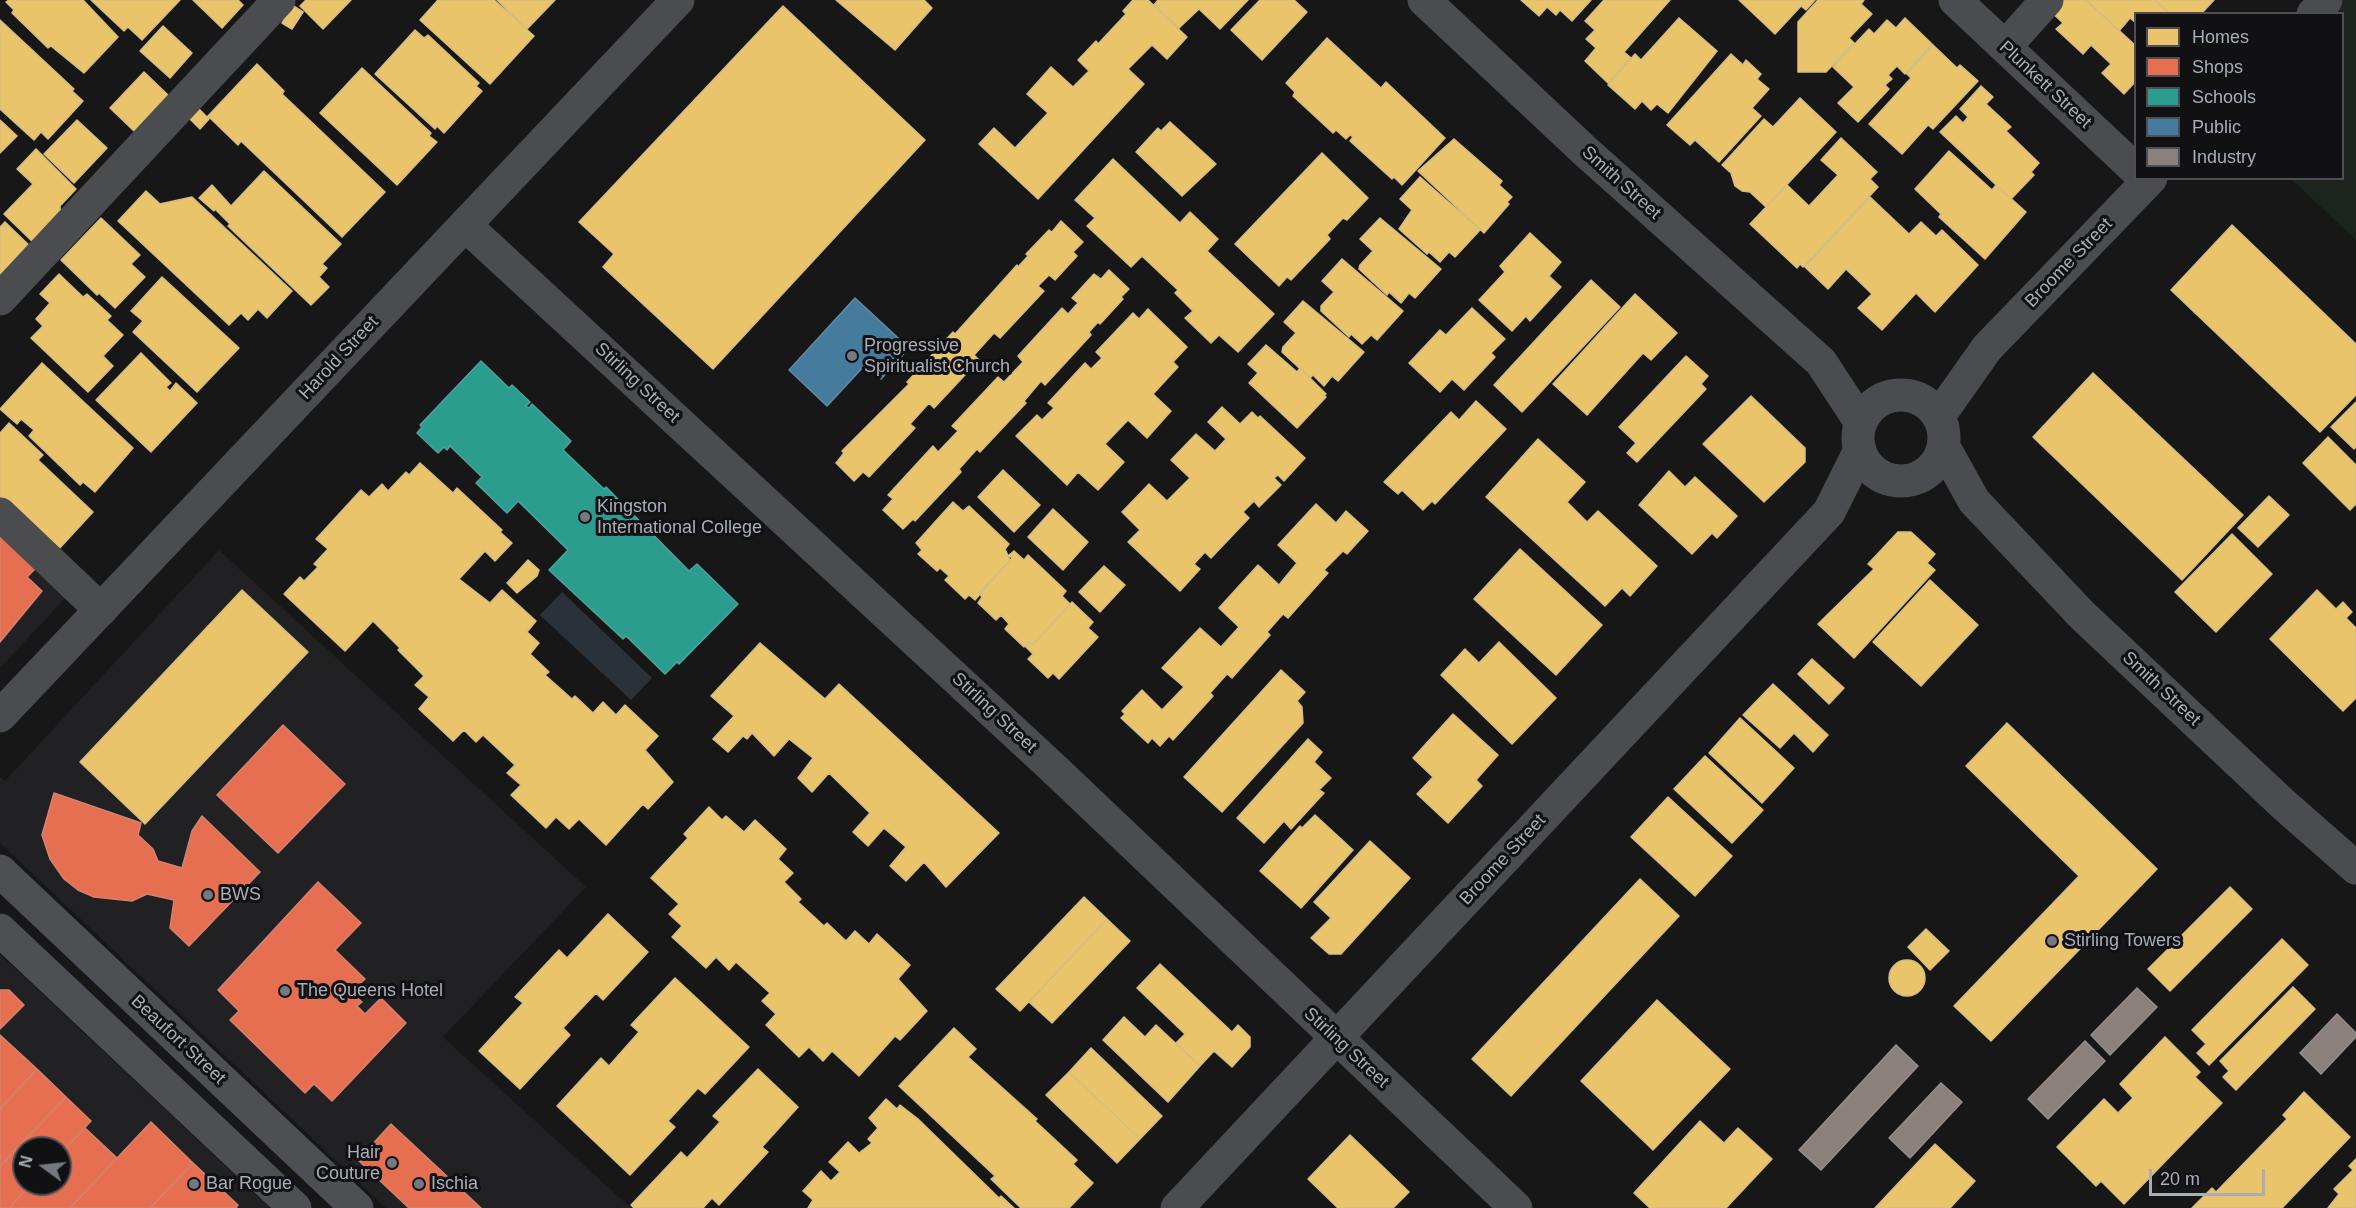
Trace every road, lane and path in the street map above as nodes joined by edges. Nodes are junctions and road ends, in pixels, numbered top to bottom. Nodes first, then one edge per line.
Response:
1 (279, 0) edge
2 (678, 0) edge
3 (1424, 0) edge
4 (1955, 0) edge
5 (2047, 0) edge
6 (2326, 0) edge
7 (2315, 12) edge
8 (2005, 47) junction
9 (2134, 167) edge
10 (2142, 180) edge
11 (465, 225) junction
12 (0, 299) edge
13 (1988, 348) junction
14 (1821, 362) junction
15 (1901, 397) junction
16 (1941, 432) junction
17 (1860, 436) junction
18 (1907, 479) junction
19 (1974, 501) junction
20 (1829, 512) junction
21 (0, 514) edge
22 (101, 610) junction
23 (0, 716) edge
24 (2356, 868) edge
25 (1, 874) edge
26 (0, 930) edge
27 (1336, 1039) junction
28 (295, 1208) edge
29 (357, 1208) edge
30 (1177, 1208) edge
31 (1516, 1208) edge

1 - 12 street
2 - 11 street, Harold Street
3 - 14 street, Smith Street
4 - 8 street, Plunkett Street
5 - 8 street
6 - 7 street
8 - 9 street, Plunkett Street
10 - 13 street, Broome Street
11 - 22 street, Harold Street
11 - 27 street, Stirling Street
13 - 15 street, Broome Street
13 - 16 street, Broome Street
14 - 15 street, Smith Street
14 - 17 street, Smith Street
15 - 16 street
15 - 17 street
16 - 18 street
16 - 19 street, Smith Street
17 - 18 street
17 - 20 street, Broome Street
18 - 19 street, Smith Street
18 - 20 street, Broome Street
19 - 24 street, Smith Street
20 - 27 street, Broome Street
21 - 22 street
22 - 23 street, Harold Street
25 - 29 main road, Beaufort Street
26 - 28 main road
27 - 30 street, Broome Street
27 - 31 street, Stirling Street

